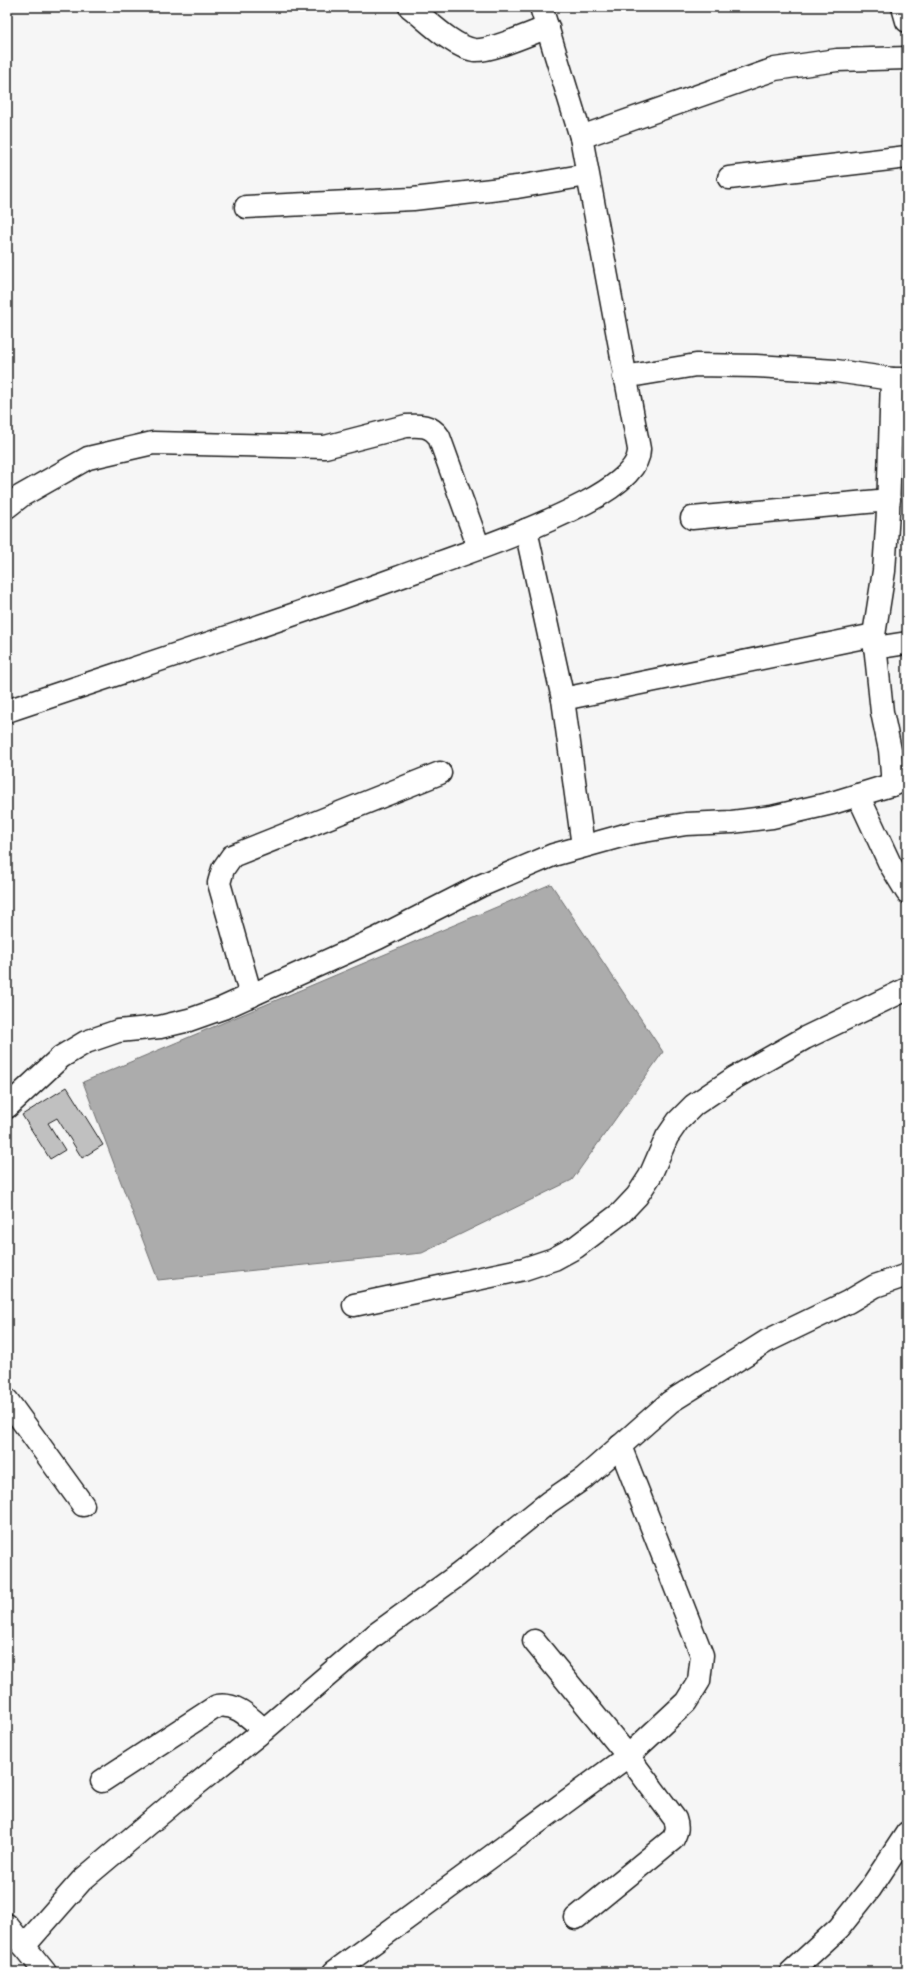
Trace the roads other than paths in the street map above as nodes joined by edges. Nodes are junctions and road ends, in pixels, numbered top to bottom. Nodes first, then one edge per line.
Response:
1 (410, 7) edge
2 (902, 7) edge
3 (545, 17) edge
4 (907, 21) edge
5 (907, 58) edge
6 (581, 137) junction
7 (907, 157) edge
8 (587, 175) junction
9 (729, 178) dead end
10 (246, 207) dead end
11 (624, 377) junction
12 (900, 379) edge
13 (889, 500) junction
14 (7, 507) edge
15 (692, 518) dead end
16 (526, 530) junction
17 (479, 548) junction
18 (875, 641) junction
19 (907, 643) edge
20 (563, 699) junction
21 (7, 711) edge
22 (440, 773) dead end
23 (900, 783) edge
24 (858, 795) junction
25 (583, 846) junction
26 (907, 892) edge
27 (907, 989) edge
28 (251, 996) junction
29 (7, 1107) edge
30 (907, 1275) edge
31 (354, 1305) dead end
32 (7, 1400) edge
33 (620, 1446) junction
34 (83, 1505) dead end
35 (534, 1641) dead end
36 (264, 1730) junction
37 (628, 1756) junction
38 (102, 1781) dead end
39 (907, 1833) edge
40 (576, 1918) dead end
41 (7, 1925) edge
42 (24, 1946) junction
43 (45, 1972) edge
44 (334, 1972) edge
45 (792, 1972) edge

1 - 3 street
2 - 4 street
3 - 6 street
5 - 6 street
6 - 8 street
7 - 9 street
8 - 10 street
8 - 11 street
11 - 12 street
11 - 16 street
12 - 13 street
13 - 15 street
13 - 18 street
14 - 17 street
16 - 17 street
16 - 20 street
17 - 21 street
18 - 19 street
18 - 20 street
18 - 23 street
20 - 25 street
22 - 28 street
23 - 24 street
24 - 25 street
24 - 26 street
25 - 28 street
27 - 31 street
28 - 29 street
30 - 33 street
32 - 34 street
33 - 36 street
33 - 37 street
35 - 37 street
36 - 38 street
36 - 42 street
37 - 40 street
37 - 44 street
39 - 45 street
41 - 42 street
42 - 43 street

